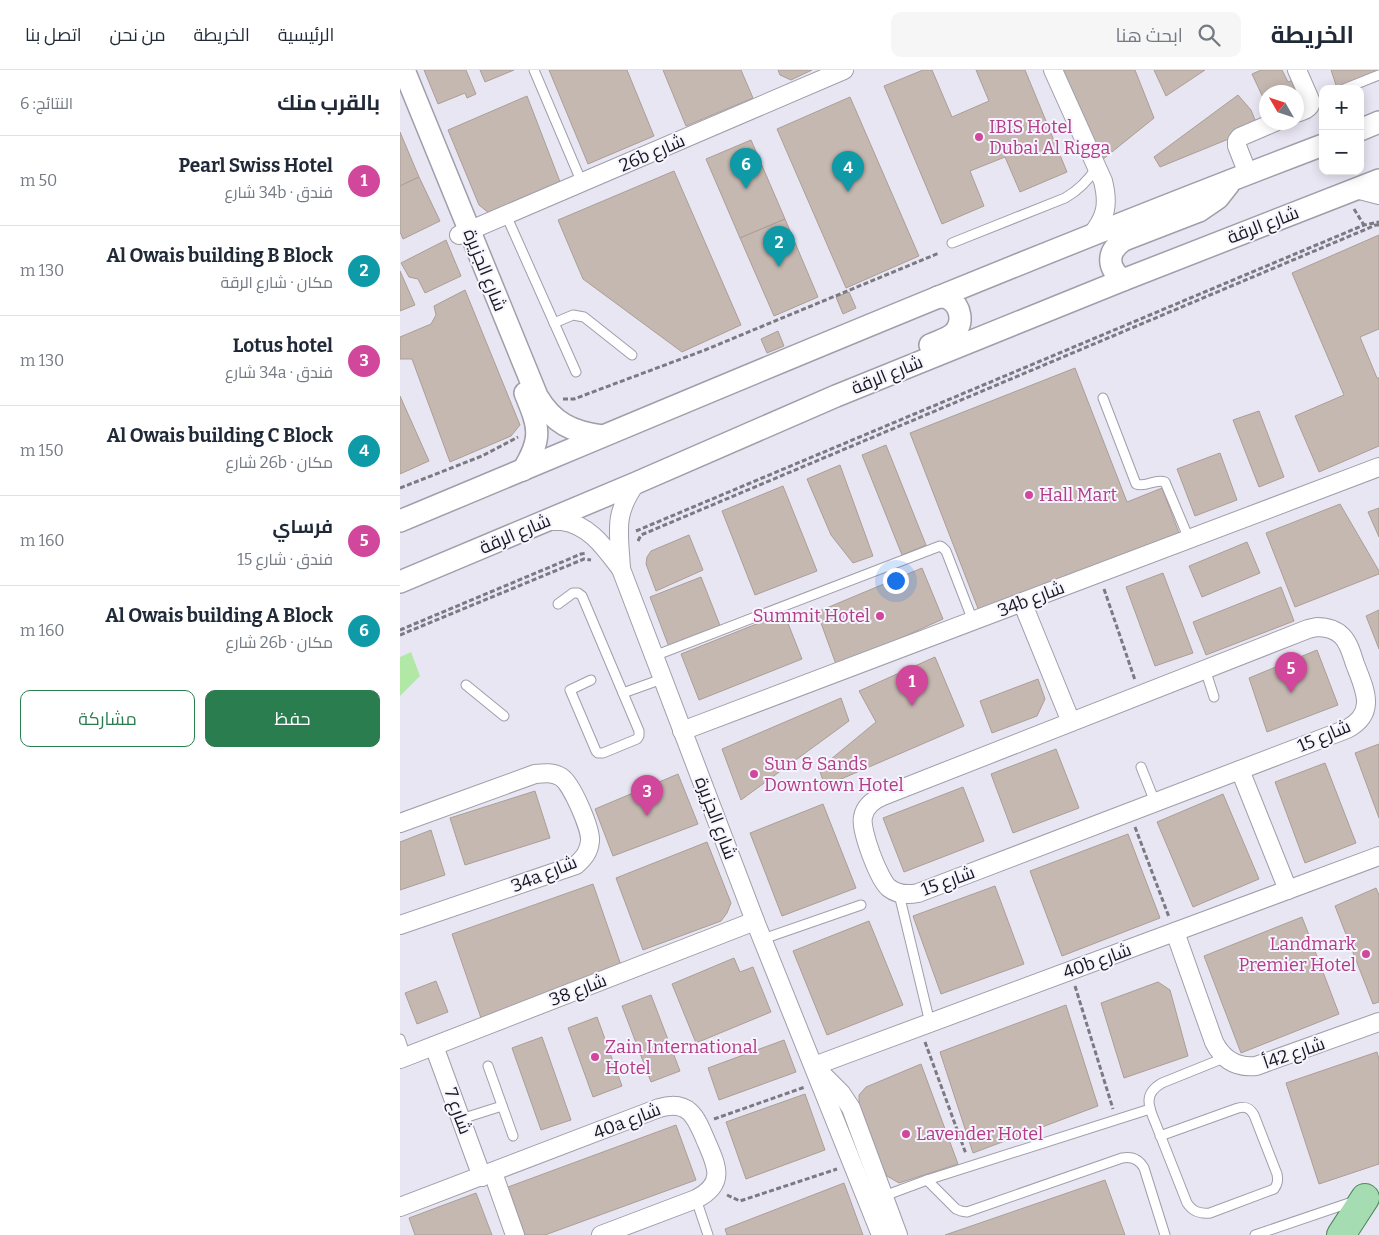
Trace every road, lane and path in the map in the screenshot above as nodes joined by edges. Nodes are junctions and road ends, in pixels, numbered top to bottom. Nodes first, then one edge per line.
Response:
1 (534, 70) edge
2 (844, 70) edge
3 (1053, 70) edge
4 (1297, 70) edge
5 (1379, 75) edge
6 (1354, 85) edge
7 (404, 86) edge
8 (1304, 110) edge
9 (1379, 122) edge
10 (1364, 128) edge
11 (1259, 129) edge
12 (1319, 147) edge
13 (1097, 167) junction
14 (1240, 177) junction
15 (1379, 180) edge
16 (582, 183) junction
17 (1356, 189) junction
18 (1379, 195) edge
19 (506, 215) junction
20 (1379, 224) edge
21 (464, 233) junction
22 (1090, 237) junction
23 (952, 244) dead end
24 (939, 253) dead end
25 (1123, 280) junction
26 (938, 296) junction
27 (554, 323) junction
28 (632, 355) dead end
29 (576, 372) dead end
30 (836, 396) junction
31 (1103, 398) dead end
32 (559, 399) dead end
33 (520, 435) dead end
34 (602, 436) junction
35 (1379, 468) edge
36 (523, 470) junction
37 (636, 482) junction
38 (400, 488) edge
39 (400, 521) edge
40 (546, 521) junction
41 (632, 536) dead end
42 (1189, 539) junction
43 (637, 546) dead end
44 (592, 555) dead end
45 (595, 564) dead end
46 (621, 569) junction
47 (1099, 573) junction
48 (400, 582) edge
49 (1022, 602) junction
50 (558, 604) dead end
51 (973, 621) junction
52 (400, 630) edge
53 (400, 635) edge
54 (654, 656) junction
55 (1205, 669) junction
56 (662, 679) junction
57 (591, 680) dead end
58 (466, 685) dead end
59 (623, 693) junction
60 (1140, 695) junction
61 (1214, 697) dead end
62 (504, 716) dead end
63 (1071, 722) junction
64 (682, 731) junction
65 (1141, 768) dead end
66 (1240, 770) junction
67 (1156, 802) junction
68 (1130, 812) junction
69 (400, 822) edge
70 (1379, 856) edge
71 (1288, 890) junction
72 (899, 894) junction
73 (861, 905) dead end
74 (755, 920) junction
75 (400, 925) edge
76 (1175, 932) junction
77 (763, 939) junction
78 (1071, 970) junction
79 (1379, 1022) edge
80 (925, 1025) junction
81 (400, 1039) edge
82 (434, 1046) junction
83 (403, 1058) edge
84 (1224, 1058) junction
85 (488, 1066) dead end
86 (817, 1074) junction
87 (502, 1106) junction
88 (1150, 1109) junction
89 (461, 1119) junction
90 (1116, 1119) junction
91 (699, 1124) junction
92 (513, 1136) dead end
93 (1160, 1136) junction
94 (970, 1166) junction
95 (840, 1168) dead end
96 (487, 1175) junction
97 (927, 1180) junction
98 (712, 1188) junction
99 (884, 1196) junction
100 (1368, 1197) joint
101 (696, 1199) junction
102 (400, 1207) edge
103 (515, 1235) edge
104 (601, 1235) edge
105 (708, 1235) edge
106 (881, 1235) edge
107 (898, 1235) edge
108 (1165, 1235) edge
109 (1255, 1235) edge
110 (1341, 1235) edge

1 - 16 lane
2 - 16 street, 26b شارع
3 - 13 street
4 - 8 street
5 - 6 lane
7 - 21 street, شارع الجزيرة
9 - 10 street
11 - 14 street
12 - 14 street
13 - 22 street
13 - 23 lane
14 - 22 street
14 - 25 street
15 - 17 street, شارع الرقة
16 - 19 street, 26b شارع
17 - 18 street
17 - 25 street, شارع الرقة
19 - 21 street, 26b شارع
19 - 27 lane
20 - 41 path
20 - 43 path
21 - 34 street, شارع الجزيرة
21 - 36 street, شارع الجزيرة
22 - 26 street
24 - 32 path
25 - 30 street, شارع الرقة
26 - 30 street
26 - 34 street
27 - 28 lane
27 - 29 lane
30 - 37 street, شارع الرقة
31 - 42 lane
33 - 38 path
34 - 36 street
35 - 42 street, 34b شارع
36 - 39 street
37 - 40 street, شارع الرقة
37 - 46 street, شارع الجزيرة
40 - 46 street, شارع الجزيرة
40 - 48 street, شارع الرقة
42 - 47 street, 34b شارع
44 - 52 path
45 - 53 path
46 - 54 street, شارع الجزيرة
47 - 49 street, 34b شارع
47 - 60 path
49 - 51 street, 34b شارع
49 - 63 street
50 - 59 lane
51 - 54 lane
51 - 64 street, 34b شارع
54 - 56 street, شارع الجزيرة
55 - 60 street, شارع 15
55 - 61 lane
55 - 66 street, شارع 15
56 - 59 lane
56 - 64 street, شارع الجزيرة
57 - 59 lane
58 - 62 lane
60 - 63 street, شارع 15
63 - 72 street, شارع 15
64 - 74 street, شارع الجزيرة
65 - 67 lane
66 - 67 street, شارع 15
66 - 71 street
67 - 68 street, شارع 15
68 - 72 street, شارع 15
68 - 76 path
69 - 75 street, 34a شارع
70 - 71 street, 40b شارع
71 - 76 street, 40b شارع
72 - 80 lane
73 - 77 lane
74 - 77 street, شارع الجزيرة
74 - 82 street, شارع 38
76 - 78 street, 40b شارع
76 - 84 street
77 - 86 street, شارع الجزيرة
78 - 80 street, 40b شارع
78 - 90 path
79 - 84 street, شارع 42أ
80 - 86 street, 40b شارع
80 - 94 path
81 - 83 lane
82 - 83 street, شارع 38
82 - 89 street, شارع 7
84 - 88 lane
85 - 87 lane
86 - 91 path
86 - 99 street, شارع الجزيرة
86 - 106 street, شارع الجزيرة
87 - 89 lane
87 - 92 lane
88 - 90 lane
88 - 93 lane
89 - 96 street, شارع 7
90 - 94 lane
91 - 96 street, 40a شارع
91 - 98 street, 40a شارع
93 - 93 lane
94 - 97 lane
95 - 98 path
96 - 102 street, 40a شارع
96 - 103 street, شارع 7
97 - 99 lane
97 - 108 lane
98 - 101 street
99 - 107 street, شارع الجزيرة
100 - 109 lane
100 - 110 main road
101 - 104 street
101 - 105 lane

